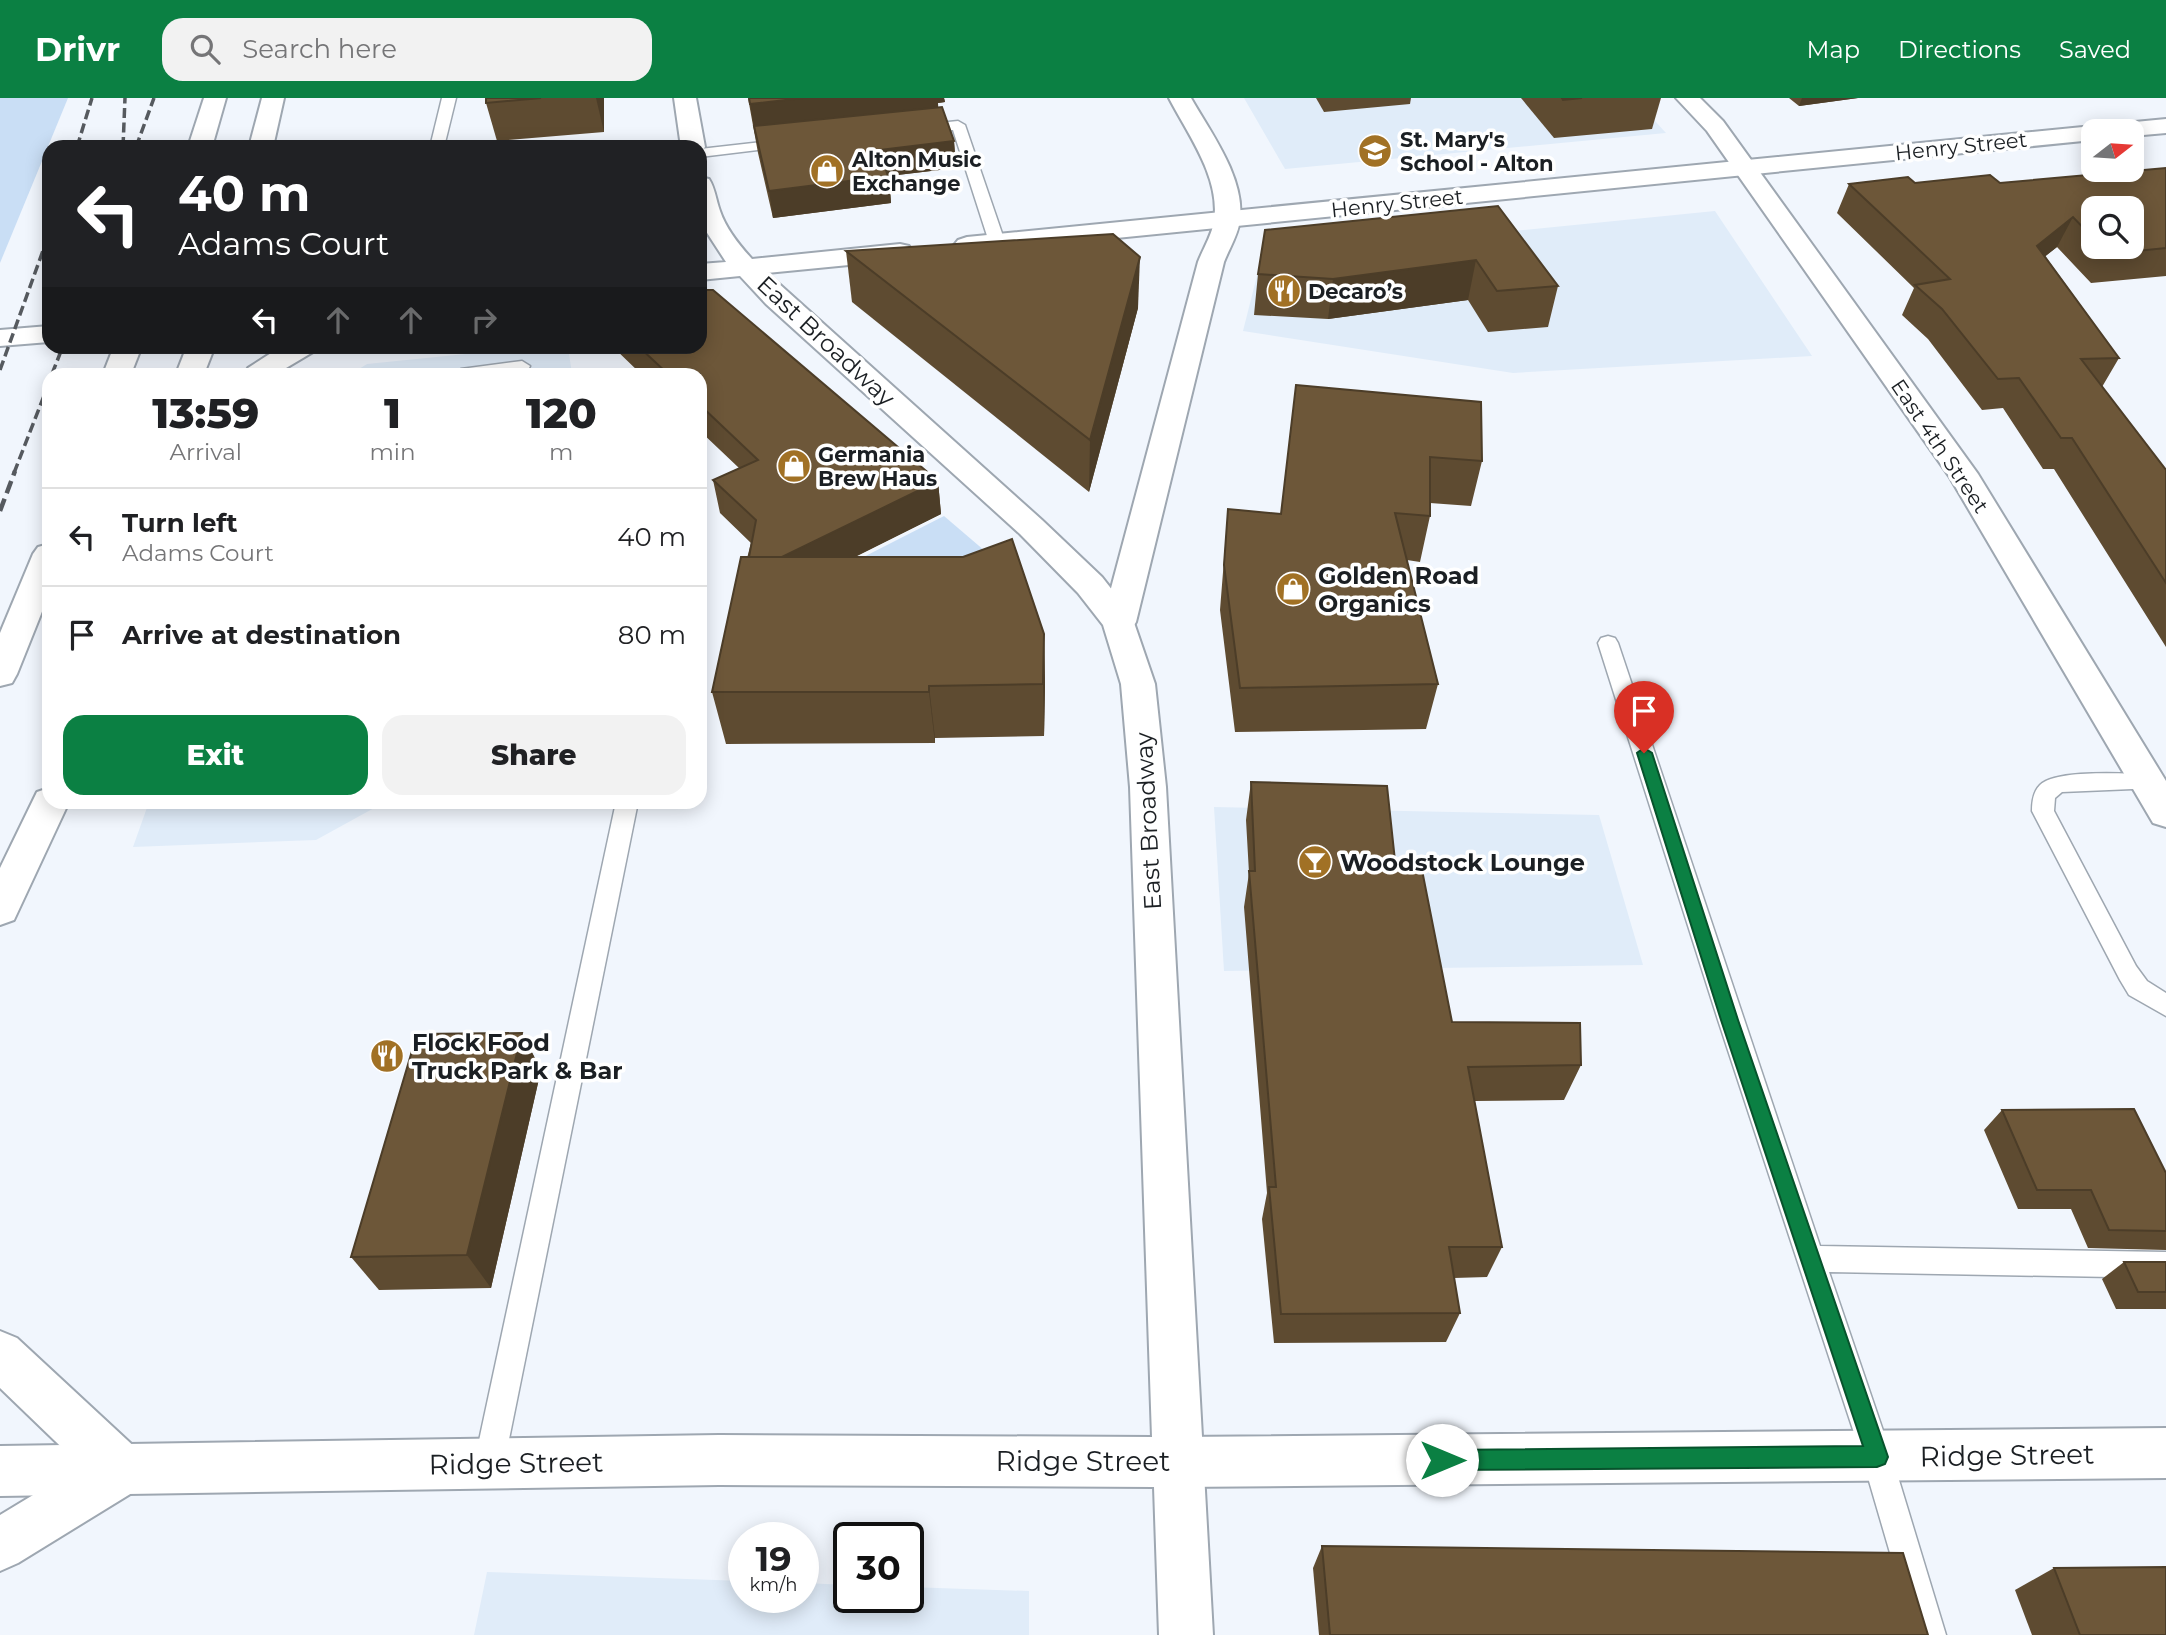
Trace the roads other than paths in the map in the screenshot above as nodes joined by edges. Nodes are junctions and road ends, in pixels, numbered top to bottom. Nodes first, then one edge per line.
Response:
1 (215, 98) edge
2 (273, 98) edge
3 (449, 98) edge
4 (685, 98) edge
5 (1180, 98) edge
6 (1688, 98) edge
7 (2166, 126) edge
8 (2144, 128) edge
9 (903, 131) edge
10 (2081, 134) edge
11 (202, 140) edge
12 (263, 140) edge
13 (439, 140) edge
14 (692, 140) edge
15 (808, 141) edge
16 (707, 152) edge
17 (1742, 167) junction
18 (707, 210) edge
19 (1227, 220) junction
20 (997, 243) junction
21 (746, 267) junction
22 (707, 271) edge
23 (42, 335) edge
24 (0, 338) edge
25 (290, 354) edge
26 (522, 366) dead end
27 (268, 368) edge
28 (507, 368) edge
29 (42, 571) edge
30 (1119, 622) junction
31 (1608, 643) dead end
32 (0, 674) edge
33 (2148, 782) junction
34 (47, 809) edge
35 (626, 809) edge
36 (2166, 813) edge
37 (0, 909) edge
38 (2166, 1006) edge
39 (1812, 1259) junction
40 (2166, 1265) edge
41 (0, 1355) edge
42 (2166, 1453) edge
43 (1877, 1457) junction
44 (1178, 1462) junction
45 (489, 1464) junction
46 (122, 1470) junction
47 (0, 1471) edge
48 (0, 1545) edge
49 (1186, 1635) edge
50 (1930, 1635) edge

1 - 11 main road
2 - 12 main road
3 - 13 lane
4 - 14 main road
5 - 19 main road
6 - 17 main road, East 4th Street
7 - 8 main road
9 - 20 lane
10 - 17 main road, Henry Street
15 - 16 lane
17 - 19 main road, Henry Street
17 - 33 main road, East 4th Street
18 - 21 main road, East Broadway
19 - 20 main road, Henry Street
19 - 30 main road
20 - 21 main road, Henry Street
21 - 22 main road, Henry Street
21 - 30 main road, East Broadway
23 - 24 main road
25 - 27 main road
26 - 28 lane
29 - 32 main road
30 - 44 main road, East Broadway
31 - 39 lane
33 - 36 main road, East 4th Street
33 - 38 lane
34 - 37 main road
35 - 45 lane
39 - 40 lane
39 - 43 lane
41 - 46 main road
42 - 43 main road, Ridge Street
43 - 44 main road, Ridge Street
43 - 50 lane
44 - 45 main road, Ridge Street
44 - 49 main road, East Broadway
45 - 46 main road, Ridge Street
46 - 47 main road, Ridge Street
46 - 48 main road

